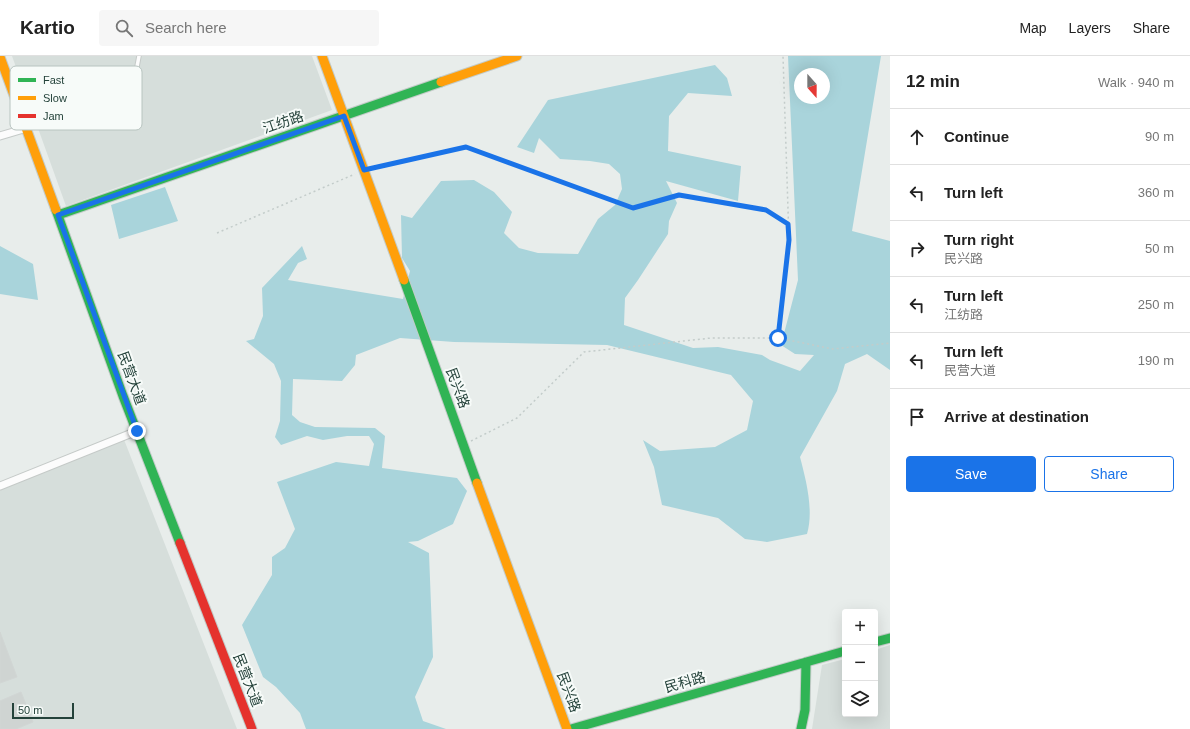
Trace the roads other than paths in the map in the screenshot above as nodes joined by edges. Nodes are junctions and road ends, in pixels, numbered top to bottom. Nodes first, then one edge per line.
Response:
1 (139, 56) edge
2 (322, 56) edge
3 (517, 56) edge
4 (0, 57) edge
5 (137, 66) edge
6 (10, 83) edge
7 (344, 116) junction
8 (20, 130) edge
9 (28, 130) edge
10 (0, 136) edge
11 (58, 215) junction
12 (137, 431) junction
13 (0, 486) edge
14 (890, 638) edge
15 (878, 641) edge
16 (842, 652) edge
17 (806, 662) junction
18 (252, 729) edge
19 (568, 729) edge
20 (571, 729) edge
21 (801, 729) edge

1 - 5 lane
2 - 7 main road, 民兴路
3 - 7 main road, 江纺路
4 - 6 main road, 民营大道
7 - 11 main road, 江纺路
7 - 19 main road, 民兴路
8 - 10 street
9 - 11 main road, 民营大道
11 - 12 main road, 民营大道
12 - 13 street
12 - 18 main road, 民营大道
14 - 15 main road
16 - 17 main road, 民科路
17 - 20 main road, 民科路
17 - 21 main road

